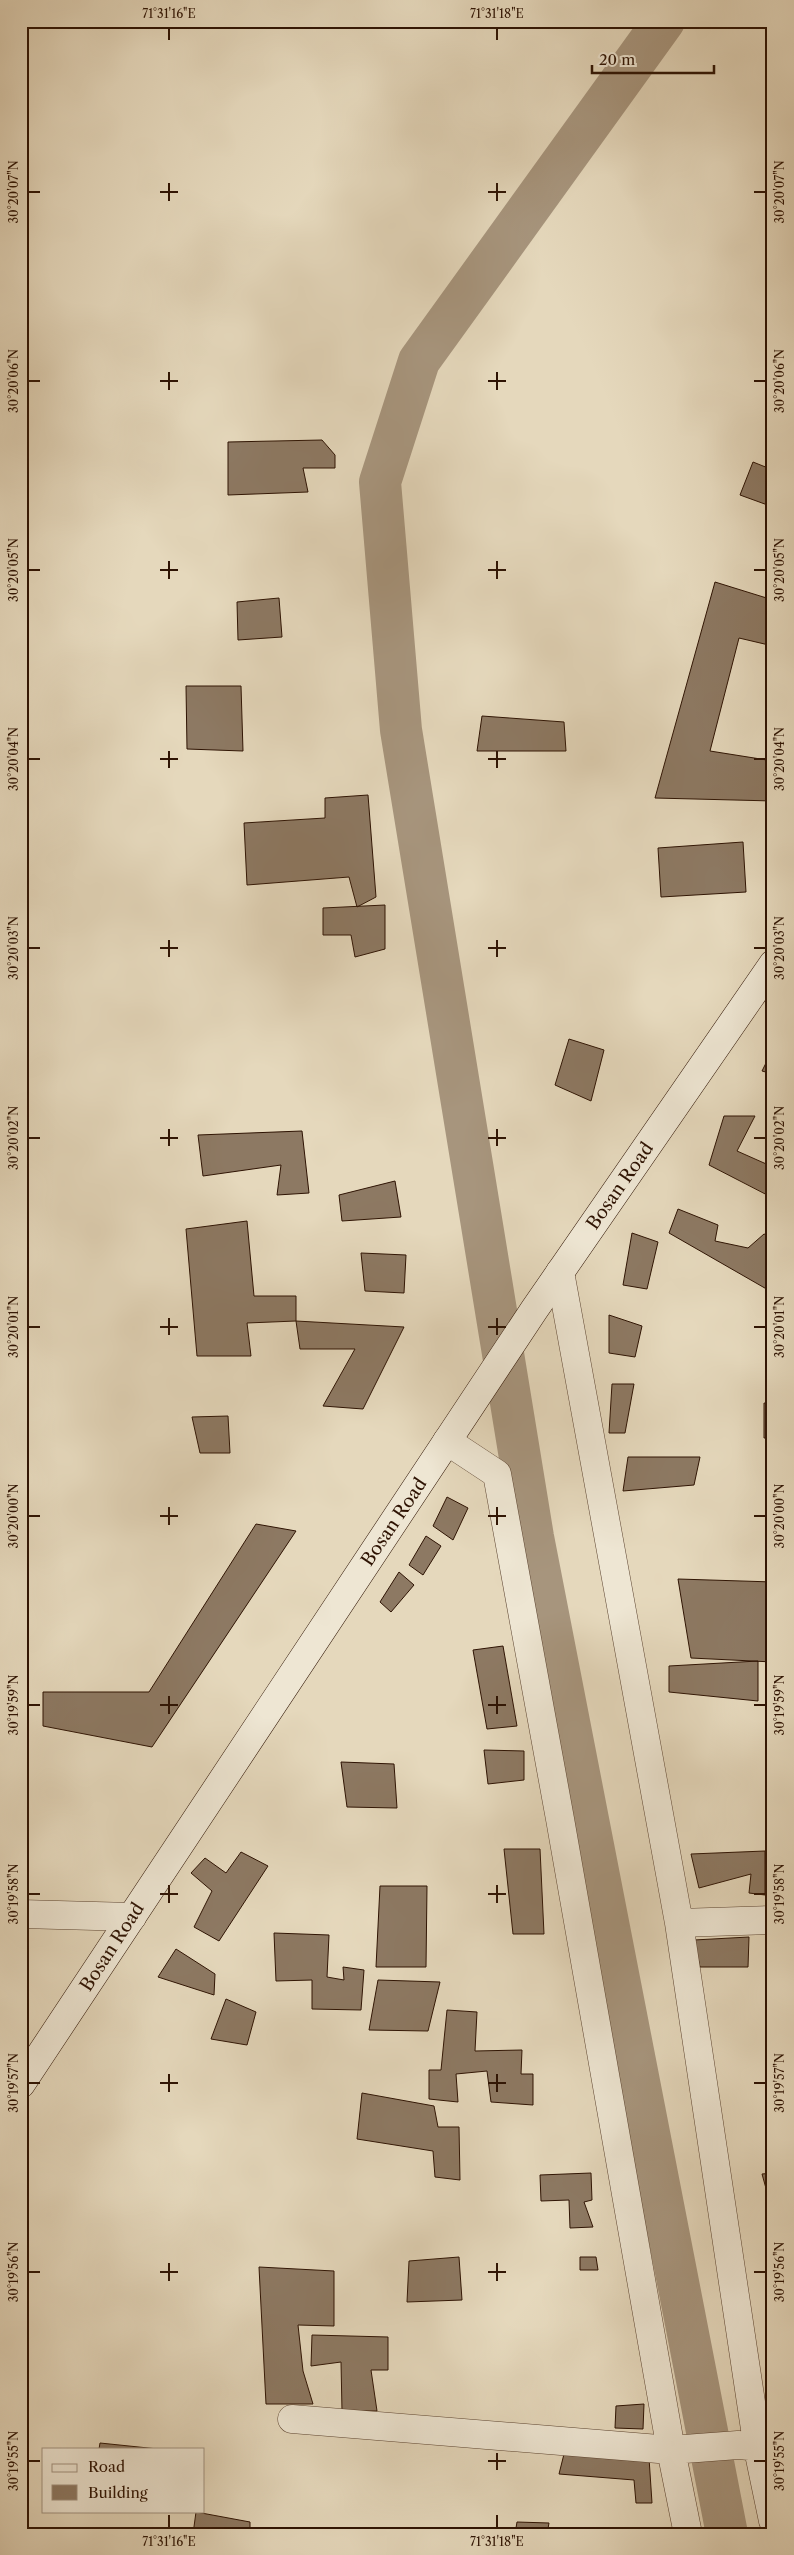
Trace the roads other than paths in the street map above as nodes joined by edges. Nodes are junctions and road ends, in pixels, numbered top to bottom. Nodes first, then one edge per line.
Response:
1 (773, 964) edge
2 (560, 1272) junction
3 (447, 1441) junction
4 (21, 1914) edge
5 (132, 1917) junction
6 (773, 1920) edge
7 (679, 1923) junction
8 (21, 2084) edge
9 (292, 2420) dead end
10 (756, 2448) edge
11 (683, 2449) junction
12 (773, 2521) edge
13 (688, 2534) edge

1 - 2 street, Bosan Road
2 - 3 street, Bosan Road
2 - 7 street
3 - 5 street, Bosan Road
3 - 11 street
4 - 5 street
5 - 8 street, Bosan Road
6 - 7 street
7 - 10 street
9 - 11 street
10 - 11 street
10 - 12 street
11 - 13 street

